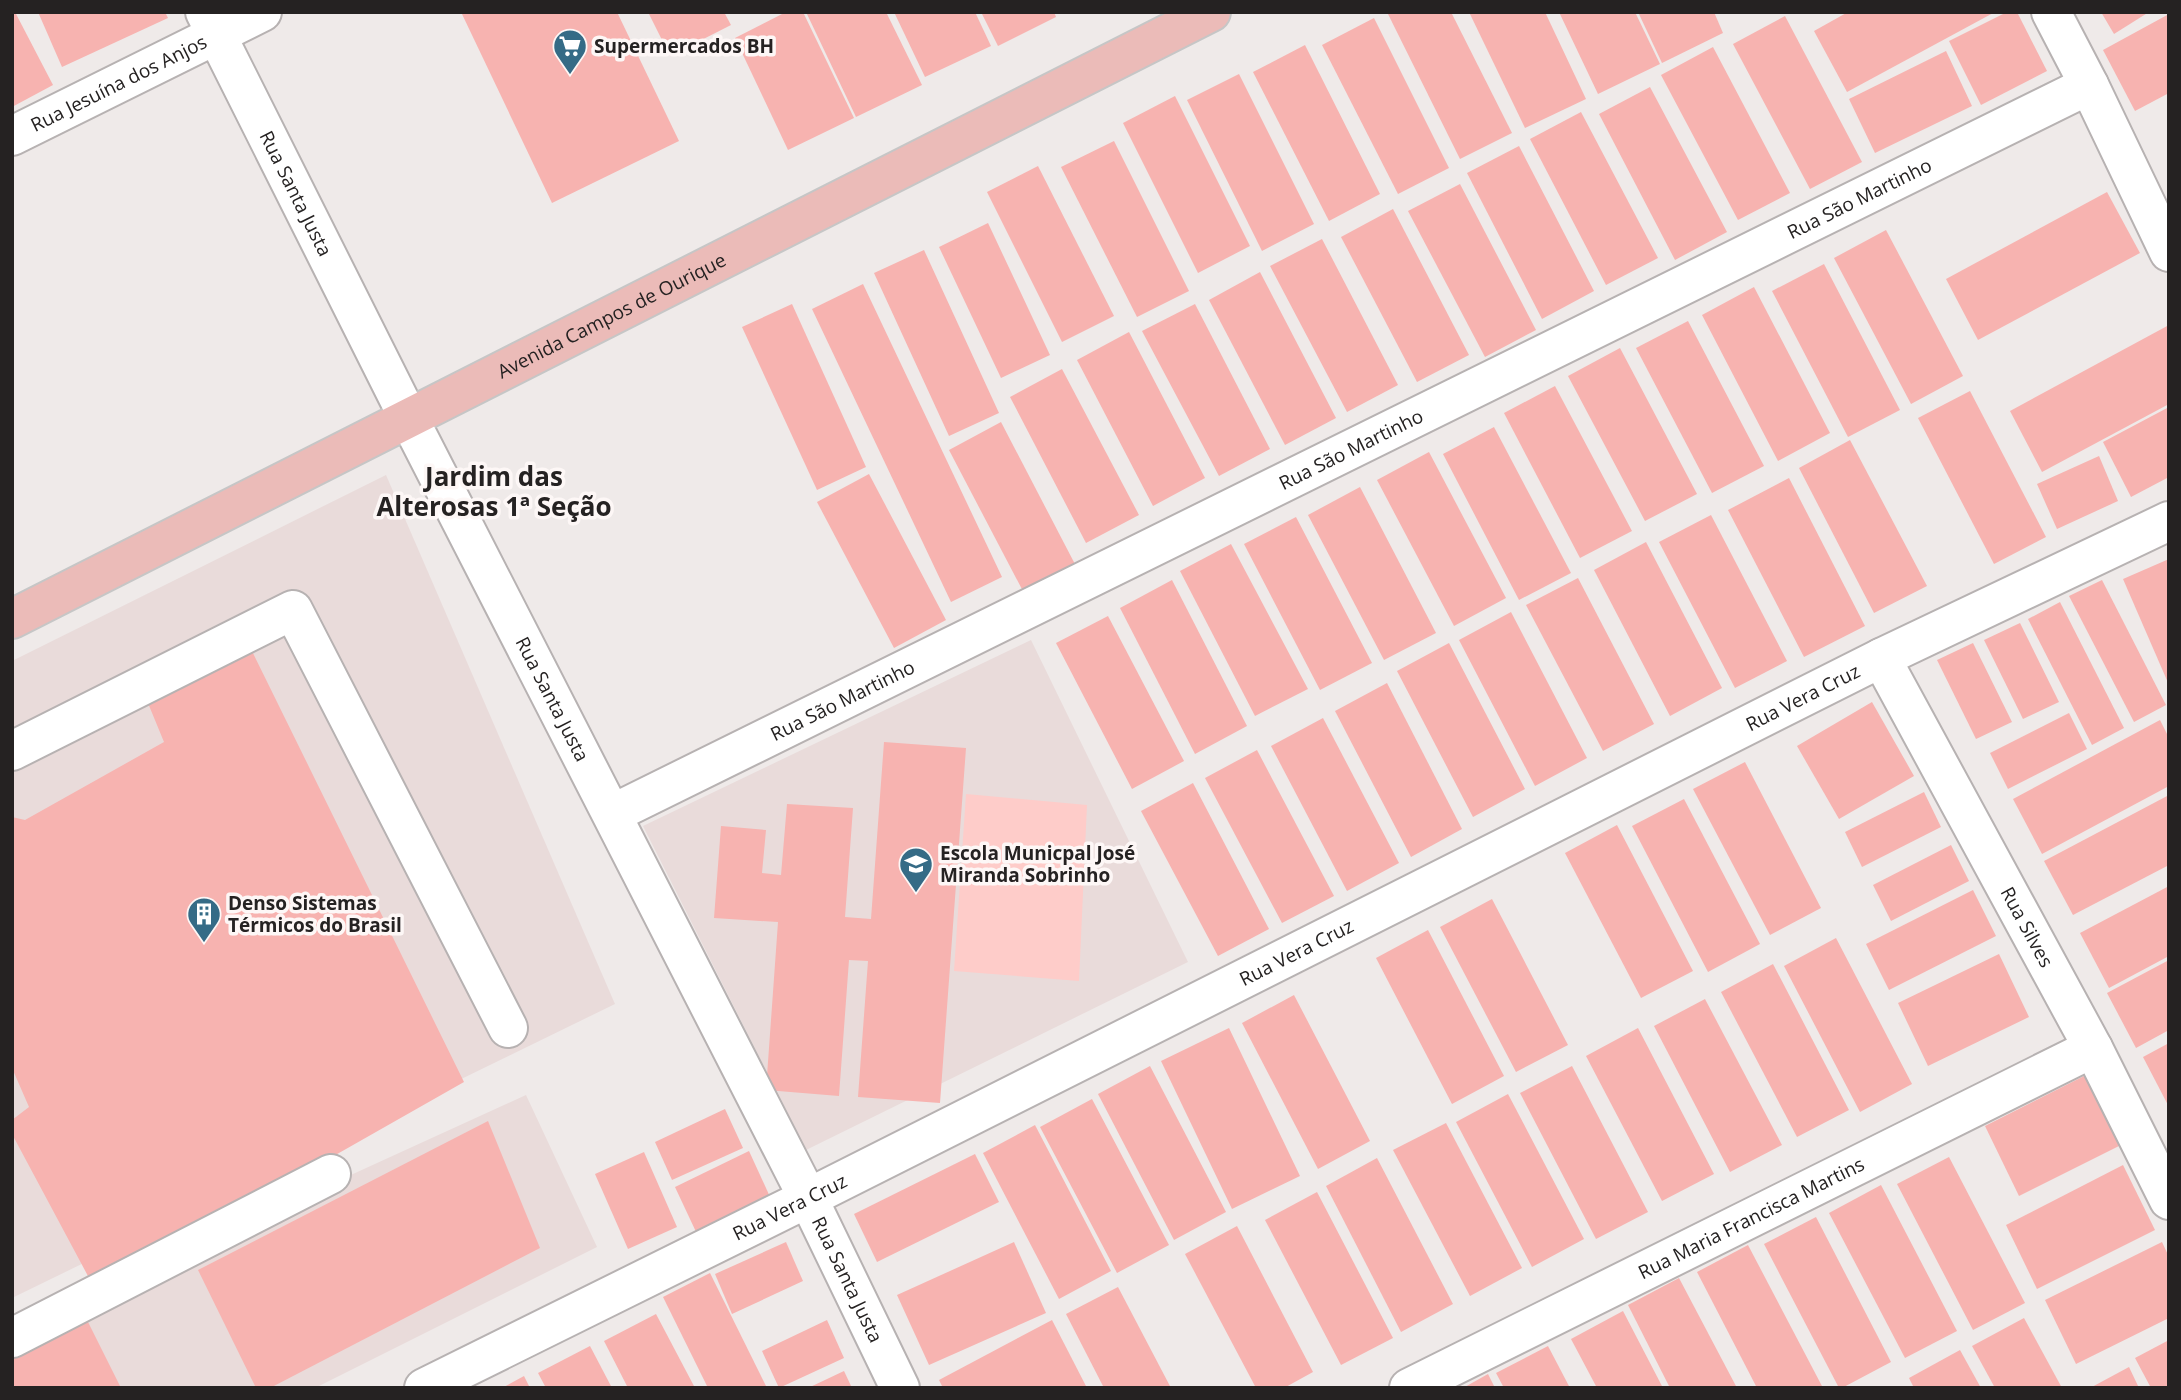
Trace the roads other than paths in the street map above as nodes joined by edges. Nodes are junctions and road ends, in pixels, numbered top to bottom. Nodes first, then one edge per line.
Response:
1 (262, 12) edge
2 (1211, 12) edge
3 (2051, 12) edge
4 (211, 23) edge
5 (2089, 85) junction
6 (12, 136) edge
7 (2169, 252) edge
8 (408, 419) junction
9 (2169, 521) edge
10 (12, 619) edge
11 (1881, 658) junction
12 (12, 751) edge
13 (612, 814) junction
14 (508, 1028) dead end
15 (2093, 1048) junction
16 (331, 1174) dead end
17 (808, 1198) junction
18 (2169, 1200) edge
19 (12, 1338) edge
20 (424, 1388) edge
21 (900, 1388) edge
22 (1409, 1388) edge

1 - 4 street, Rua Jesuína dos Anjos
2 - 8 main road, Avenida Campos de Ourique
3 - 5 street
4 - 6 street, Rua Jesuína dos Anjos
4 - 8 street, Rua Santa Justa
5 - 7 street
5 - 13 street, Rua São Martinho
8 - 10 main road, Avenida Campos de Ourique
8 - 13 street, Rua Santa Justa
9 - 11 street, Rua Vera Cruz
11 - 15 street, Rua Silves
11 - 17 street, Rua Vera Cruz
12 - 14 street
13 - 17 street, Rua Santa Justa
15 - 18 street, Rua Silves
15 - 22 street, Rua Maria Francisca Martins
16 - 19 street
17 - 20 street, Rua Vera Cruz
17 - 21 street, Rua Santa Justa

